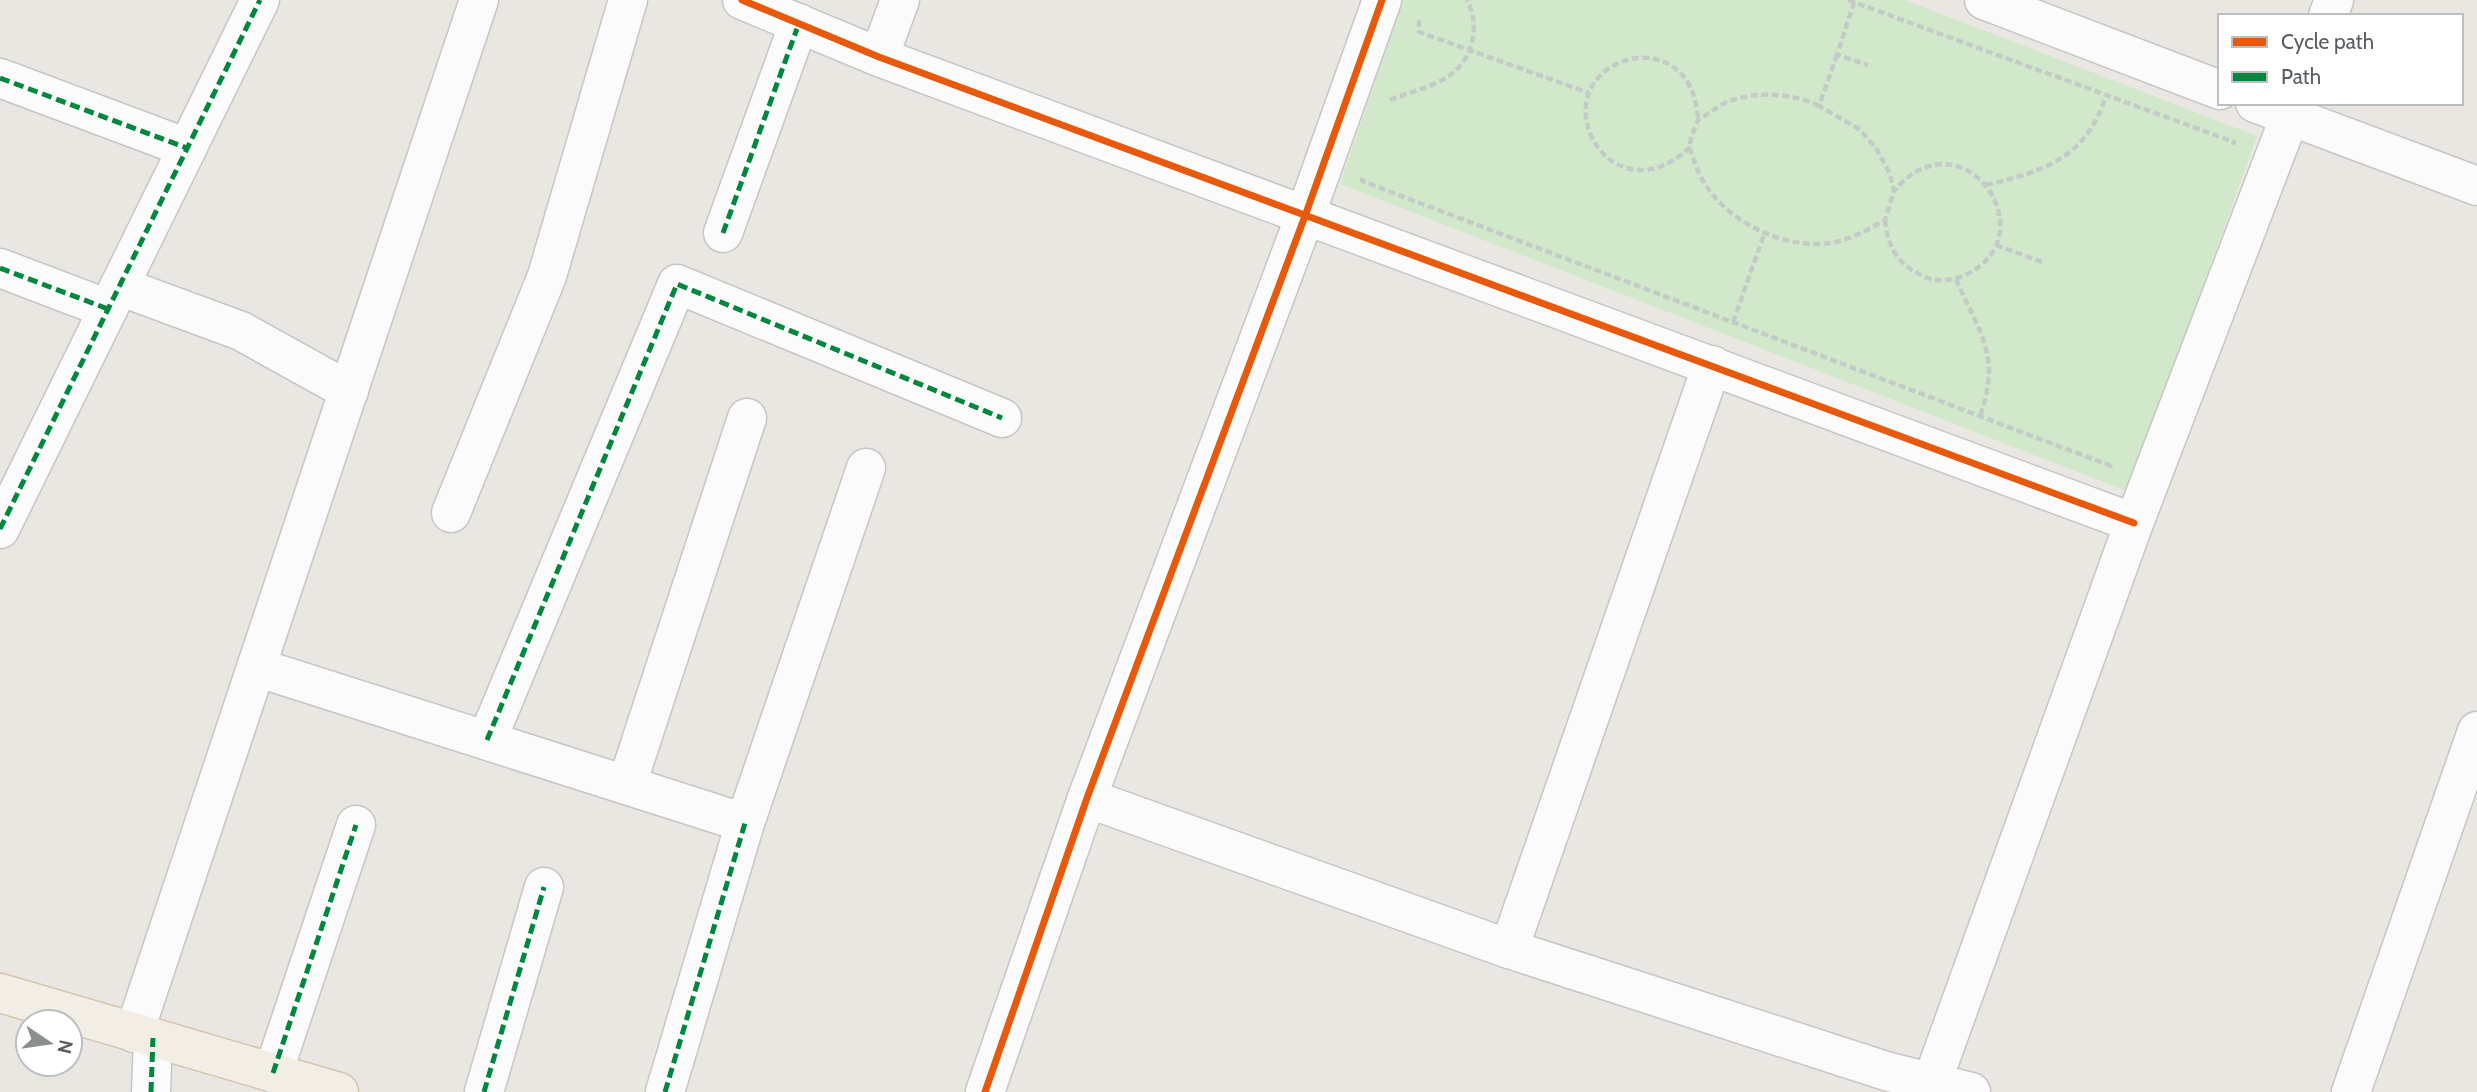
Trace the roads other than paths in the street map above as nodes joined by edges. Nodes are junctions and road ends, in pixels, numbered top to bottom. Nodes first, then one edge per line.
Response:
1 (260, 0) edge
2 (479, 0) edge
3 (628, 0) edge
4 (741, 0) edge
5 (900, 0) edge
6 (1382, 0) edge
7 (1984, 0) edge
8 (799, 23) junction
9 (879, 57) junction
10 (0, 78) edge
11 (2218, 89) edge
12 (2266, 105) edge
13 (2292, 110) edge
14 (187, 148) junction
15 (2477, 186) edge
16 (1305, 216) junction
17 (723, 233) dead end
18 (0, 268) edge
19 (114, 298) junction
20 (1712, 365) junction
21 (349, 391) junction
22 (747, 418) dead end
23 (1002, 418) dead end
24 (866, 468) dead end
25 (451, 513) dead end
26 (2134, 523) junction
27 (0, 530) edge
28 (256, 667) junction
29 (2477, 731) edge
30 (486, 740) junction
31 (627, 785) junction
32 (1087, 798) junction
33 (745, 823) junction
34 (356, 825) dead end
35 (544, 887) dead end
36 (1509, 949) junction
37 (0, 993) edge
38 (144, 1035) junction
39 (273, 1073) junction
40 (1932, 1082) junction
41 (151, 1092) edge
42 (339, 1092) edge
43 (484, 1092) edge
44 (665, 1092) edge
45 (985, 1092) edge
46 (1971, 1092) edge
47 (2351, 1092) edge

1 - 14 street
2 - 21 street
3 - 25 street
4 - 8 street
5 - 9 street
6 - 16 street
7 - 11 street
8 - 9 street
8 - 17 street
9 - 16 street
10 - 14 street
12 - 13 street
13 - 15 street
13 - 26 street
14 - 19 street
16 - 20 street
16 - 32 street
18 - 19 street
19 - 21 street
19 - 27 street
20 - 26 street
20 - 36 street
21 - 28 street
22 - 31 street
23 - 30 street
24 - 33 street
26 - 40 street
28 - 30 street
28 - 38 street
29 - 47 street
30 - 31 street
31 - 33 street
32 - 36 street
32 - 45 street
33 - 44 street
34 - 39 street
35 - 43 street
36 - 40 street
37 - 38 main road
38 - 39 main road
38 - 41 street
39 - 42 main road
40 - 46 street

